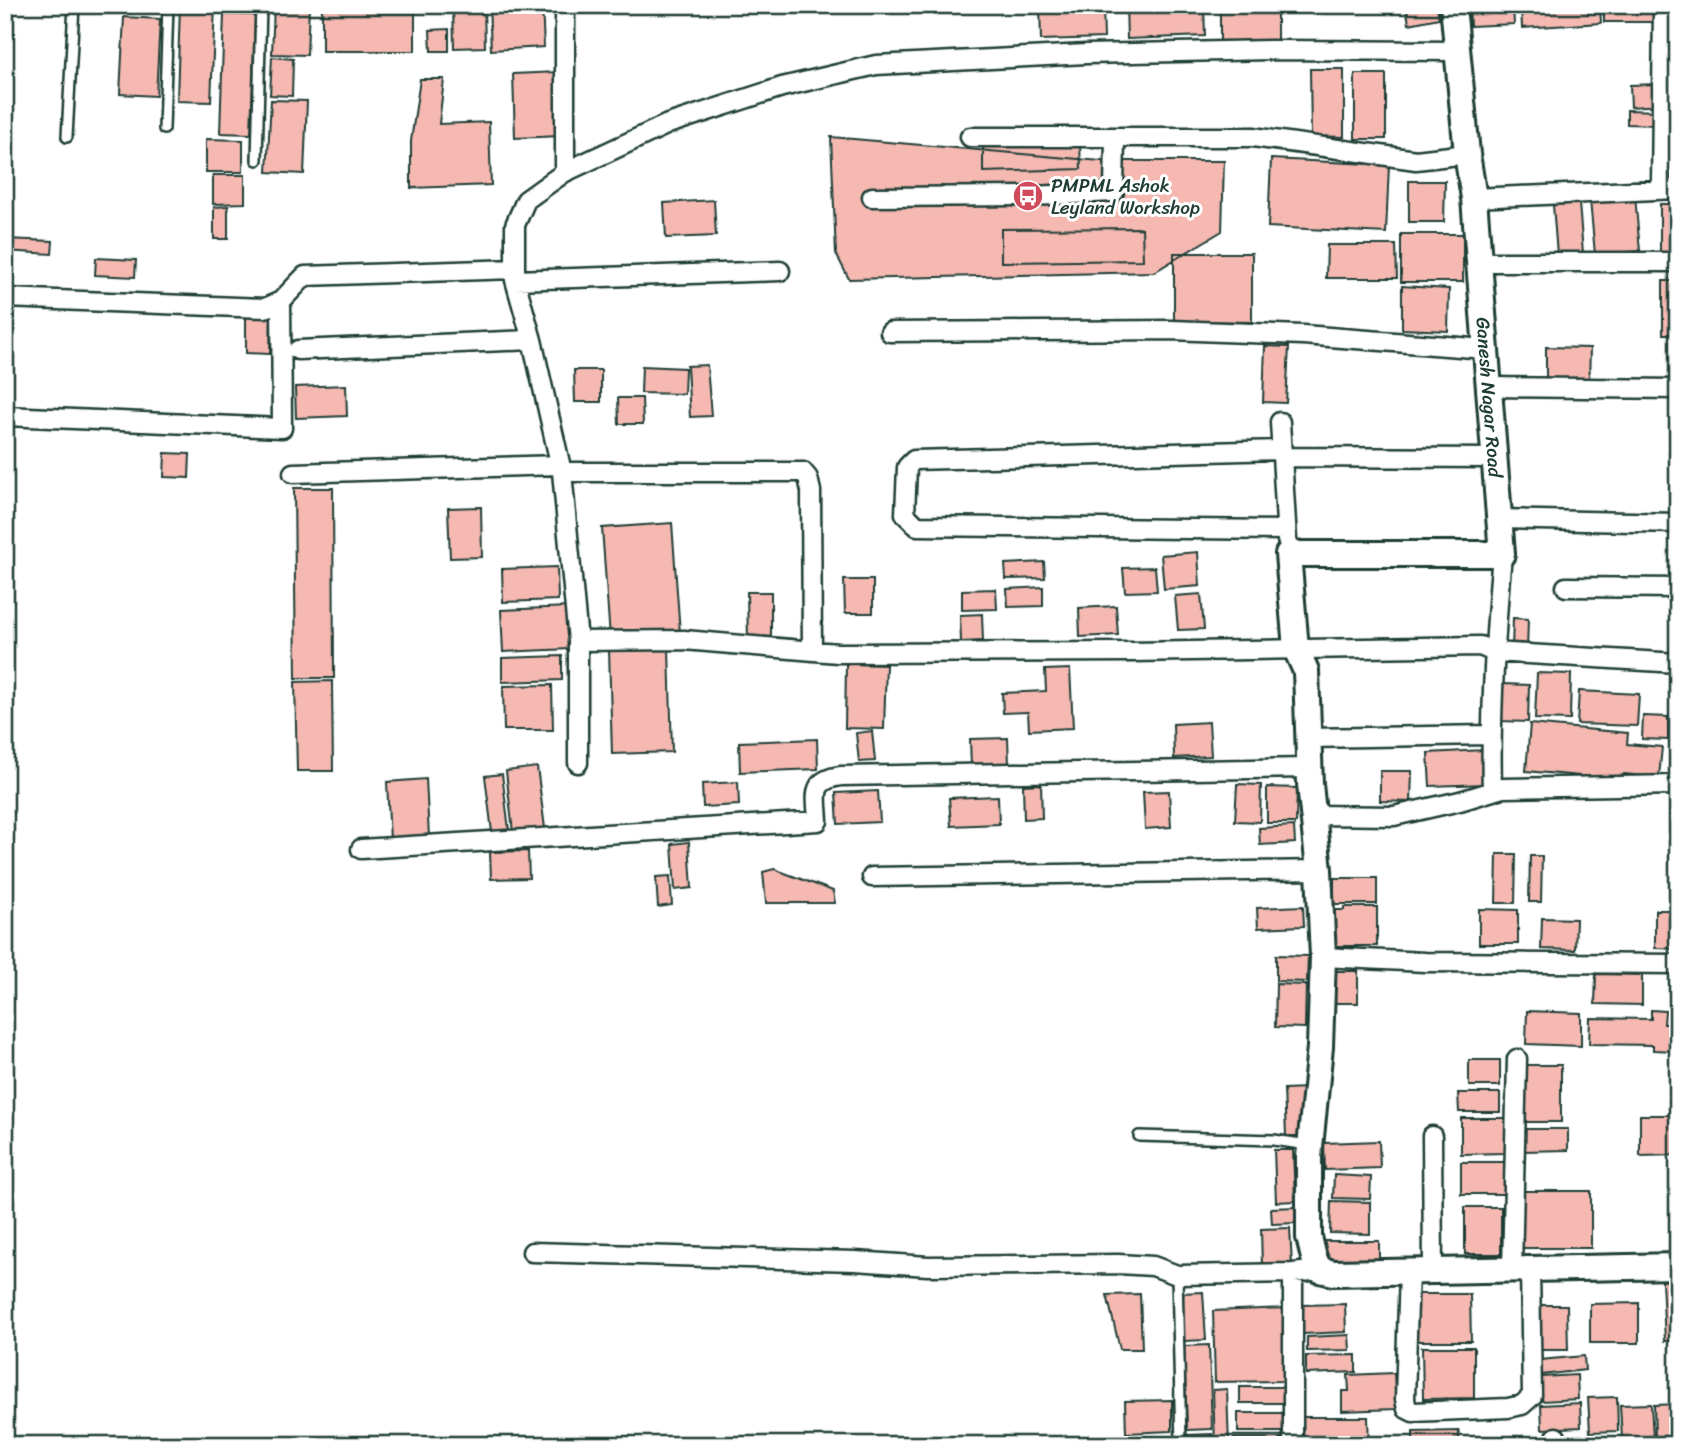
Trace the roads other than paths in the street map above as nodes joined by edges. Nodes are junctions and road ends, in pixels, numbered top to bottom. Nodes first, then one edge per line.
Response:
1 (74, 5) edge
2 (168, 5) edge
3 (261, 5) edge
4 (565, 5) edge
5 (1453, 5) edge
6 (1663, 5) edge
7 (1459, 51) junction
8 (164, 129) dead end
9 (67, 137) dead end
10 (970, 137) dead end
11 (1115, 137) junction
12 (1467, 154) junction
13 (257, 160) dead end
14 (565, 172) junction
15 (1670, 189) edge
16 (872, 197) dead end
17 (1474, 198) junction
18 (1479, 262) junction
19 (1678, 262) edge
20 (780, 271) dead end
21 (515, 274) junction
22 (5, 298) edge
23 (282, 301) junction
24 (890, 332) dead end
25 (532, 340) junction
26 (1486, 349) junction
27 (298, 350) dead end
28 (1489, 387) junction
29 (1678, 389) edge
30 (5, 416) edge
31 (1280, 422) dead end
32 (1282, 454) junction
33 (1494, 458) junction
34 (561, 469) junction
35 (293, 473) dead end
36 (1499, 519) junction
37 (1678, 523) edge
38 (1287, 542) junction
39 (1502, 554) junction
40 (1566, 587) dead end
41 (1678, 588) edge
42 (578, 641) junction
43 (1296, 649) junction
44 (812, 651) junction
45 (1494, 652) junction
46 (1678, 663) edge
47 (1490, 735) junction
48 (1308, 738) junction
49 (578, 763) dead end
50 (1310, 768) junction
51 (1678, 785) edge
52 (1492, 791) junction
53 (1314, 815) junction
54 (361, 849) dead end
55 (1319, 870) junction
56 (872, 877) dead end
57 (1323, 957) junction
58 (1678, 964) edge
59 (1517, 1059) dead end
60 (1139, 1136) dead end
61 (1432, 1136) dead end
62 (1310, 1145) junction
63 (532, 1252) dead end
64 (1678, 1266) edge
65 (1521, 1269) junction
66 (1320, 1270) junction
67 (1409, 1270) junction
68 (1433, 1270) junction
69 (1293, 1273) junction
70 (1177, 1275) junction
71 (1181, 1445) edge
72 (1293, 1445) edge

1 - 9 lane
2 - 8 lane
3 - 13 lane
4 - 14 street
5 - 7 street, Ganesh Nagar Road
6 - 15 street
7 - 12 street, Ganesh Nagar Road
7 - 14 street
10 - 11 street
11 - 12 street
11 - 16 street
12 - 17 street, Ganesh Nagar Road
14 - 21 street
15 - 17 street
17 - 18 street, Ganesh Nagar Road
18 - 19 street
18 - 26 street, Ganesh Nagar Road
20 - 21 street
21 - 23 street
21 - 25 street
22 - 23 street
23 - 30 street
24 - 26 street
25 - 27 street
25 - 34 street
26 - 28 street, Ganesh Nagar Road
28 - 29 street
28 - 33 street, Ganesh Nagar Road
31 - 32 street
32 - 33 street
32 - 38 street
32 - 38 street
33 - 36 street, Ganesh Nagar Road
34 - 35 street
34 - 42 street
34 - 44 street
36 - 37 street
36 - 39 street, Ganesh Nagar Road
38 - 39 street
38 - 43 street
39 - 45 street, Ganesh Nagar Road
40 - 41 street
42 - 44 street
42 - 49 street
43 - 44 street
43 - 45 street
43 - 48 street
45 - 46 street
45 - 47 street, Ganesh Nagar Road
47 - 48 street
47 - 52 street, Ganesh Nagar Road
48 - 50 street
50 - 53 street
50 - 54 street
51 - 52 street
52 - 53 street
53 - 55 street
55 - 56 street
55 - 57 street
57 - 58 street
57 - 62 street
59 - 65 street
60 - 62 lane
61 - 68 street
62 - 66 street
63 - 70 street
64 - 65 street
65 - 67 street
65 - 68 street
66 - 67 street
66 - 69 street
67 - 68 street
69 - 70 street
69 - 72 street
70 - 71 lane

